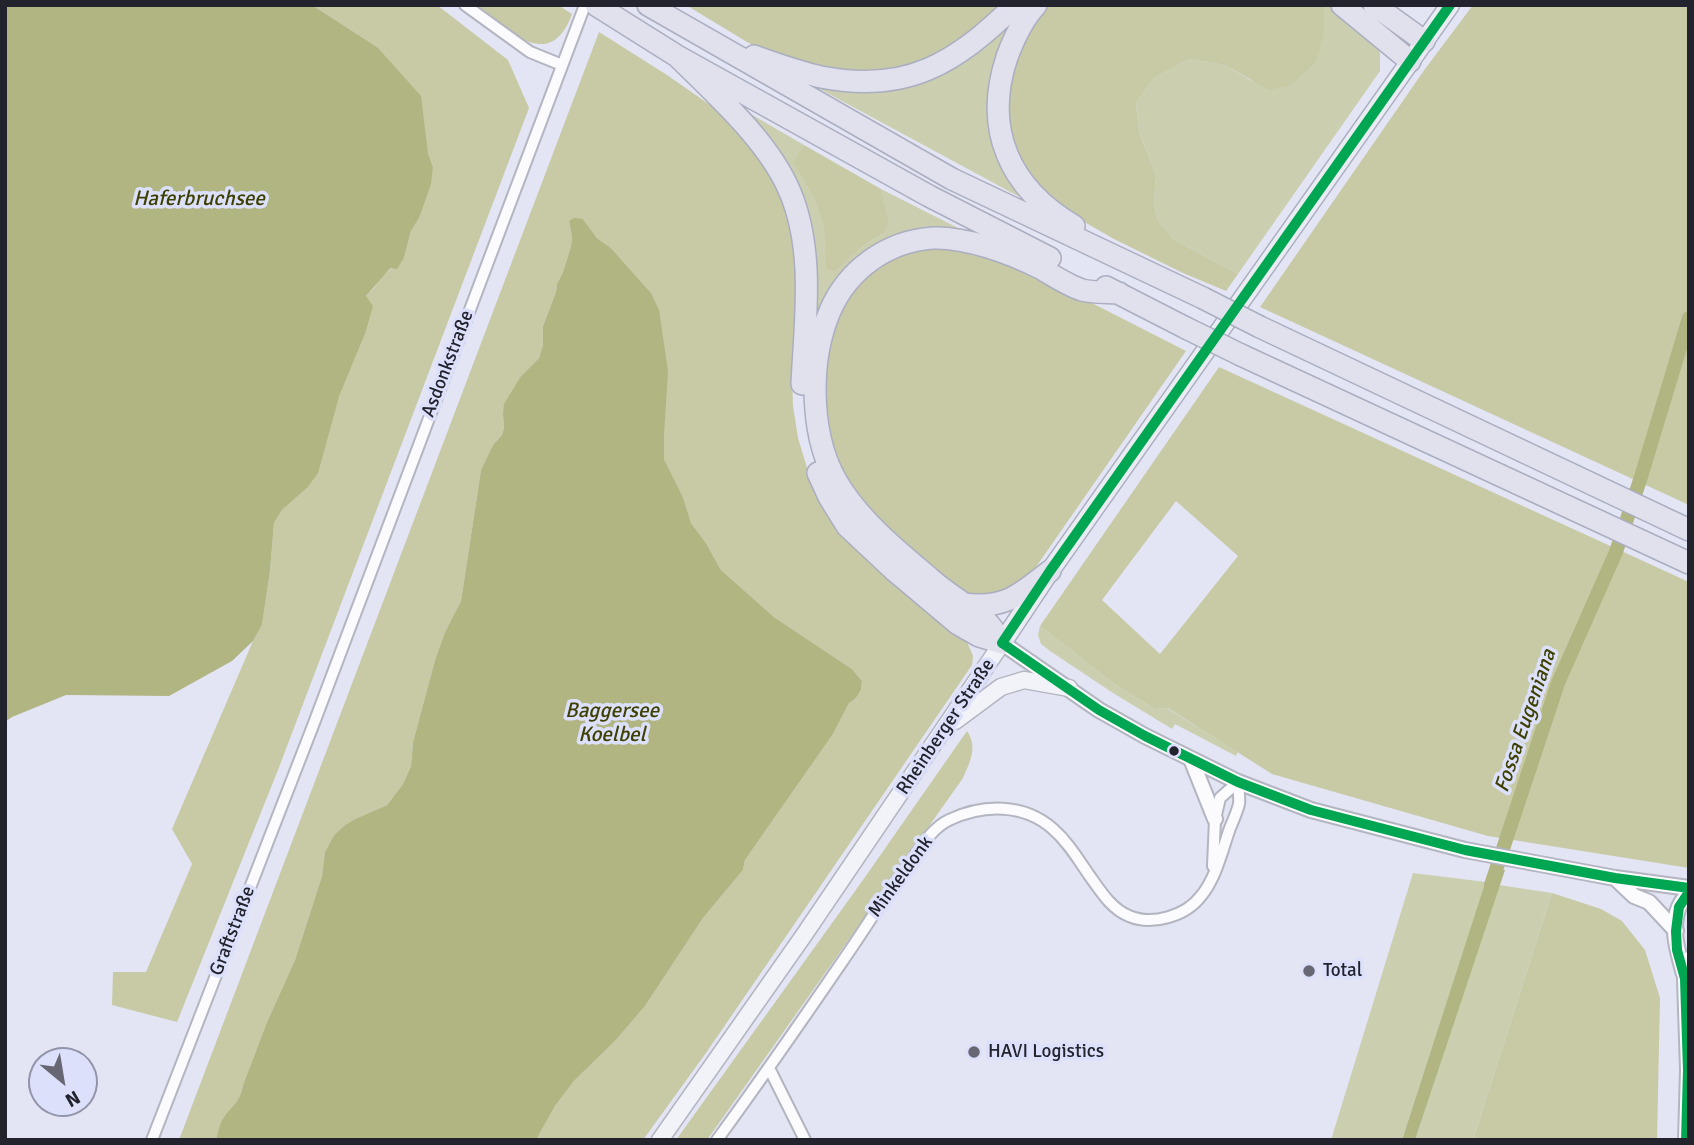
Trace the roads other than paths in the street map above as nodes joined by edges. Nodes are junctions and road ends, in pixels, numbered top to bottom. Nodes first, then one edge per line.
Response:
1 (465, 5) edge
2 (585, 5) edge
3 (596, 5) edge
4 (648, 5) edge
5 (1015, 5) edge
6 (1036, 5) edge
7 (1342, 5) edge
8 (1374, 5) edge
9 (1450, 5) edge
10 (709, 41) junction
11 (1424, 41) junction
12 (677, 55) junction
13 (1410, 61) junction
14 (562, 65) junction
15 (1094, 248) junction
16 (1119, 293) junction
17 (1689, 530) edge
18 (1689, 563) edge
19 (1050, 571) junction
20 (964, 604) junction
21 (1002, 643) junction
22 (1069, 688) junction
23 (314, 723) joint
24 (945, 729) junction
25 (1191, 759) junction
26 (1238, 782) junction
27 (1215, 819) junction
28 (1213, 876) junction
29 (1615, 878) junction
30 (1689, 890) edge
31 (1675, 930) junction
32 (1689, 959) edge
33 (1685, 979) junction
34 (769, 1068) junction
35 (152, 1140) edge
36 (660, 1140) edge
37 (717, 1140) edge
38 (805, 1140) edge
39 (1686, 1140) edge

1 - 14 street
2 - 14 street, Asdonkstraße
3 - 12 highway
4 - 10 highway
5 - 10 highway
6 - 15 highway
7 - 13 highway
8 - 11 highway
9 - 11 main road, Rheinberger Straße
10 - 15 highway
11 - 13 main road, Rheinberger Straße
12 - 16 highway
12 - 21 highway
13 - 19 main road, Rheinberger Straße
14 - 23 street, Asdonkstraße
15 - 17 highway, bridge
16 - 18 highway, bridge
16 - 20 highway
19 - 20 highway
19 - 21 main road, Rheinberger Straße
20 - 21 highway
21 - 22 street
21 - 24 main road, Rheinberger Straße
22 - 24 main road
22 - 25 street
23 - 35 street, Graftstraße
24 - 36 main road, Rheinberger Straße
25 - 26 street
25 - 27 street
26 - 27 street
26 - 28 street, Minkeldonk
26 - 29 street
27 - 28 street
28 - 34 street, Minkeldonk
29 - 30 street
29 - 31 street
30 - 31 street
31 - 33 street
32 - 33 street
33 - 39 street
34 - 37 street, Minkeldonk
34 - 38 street

